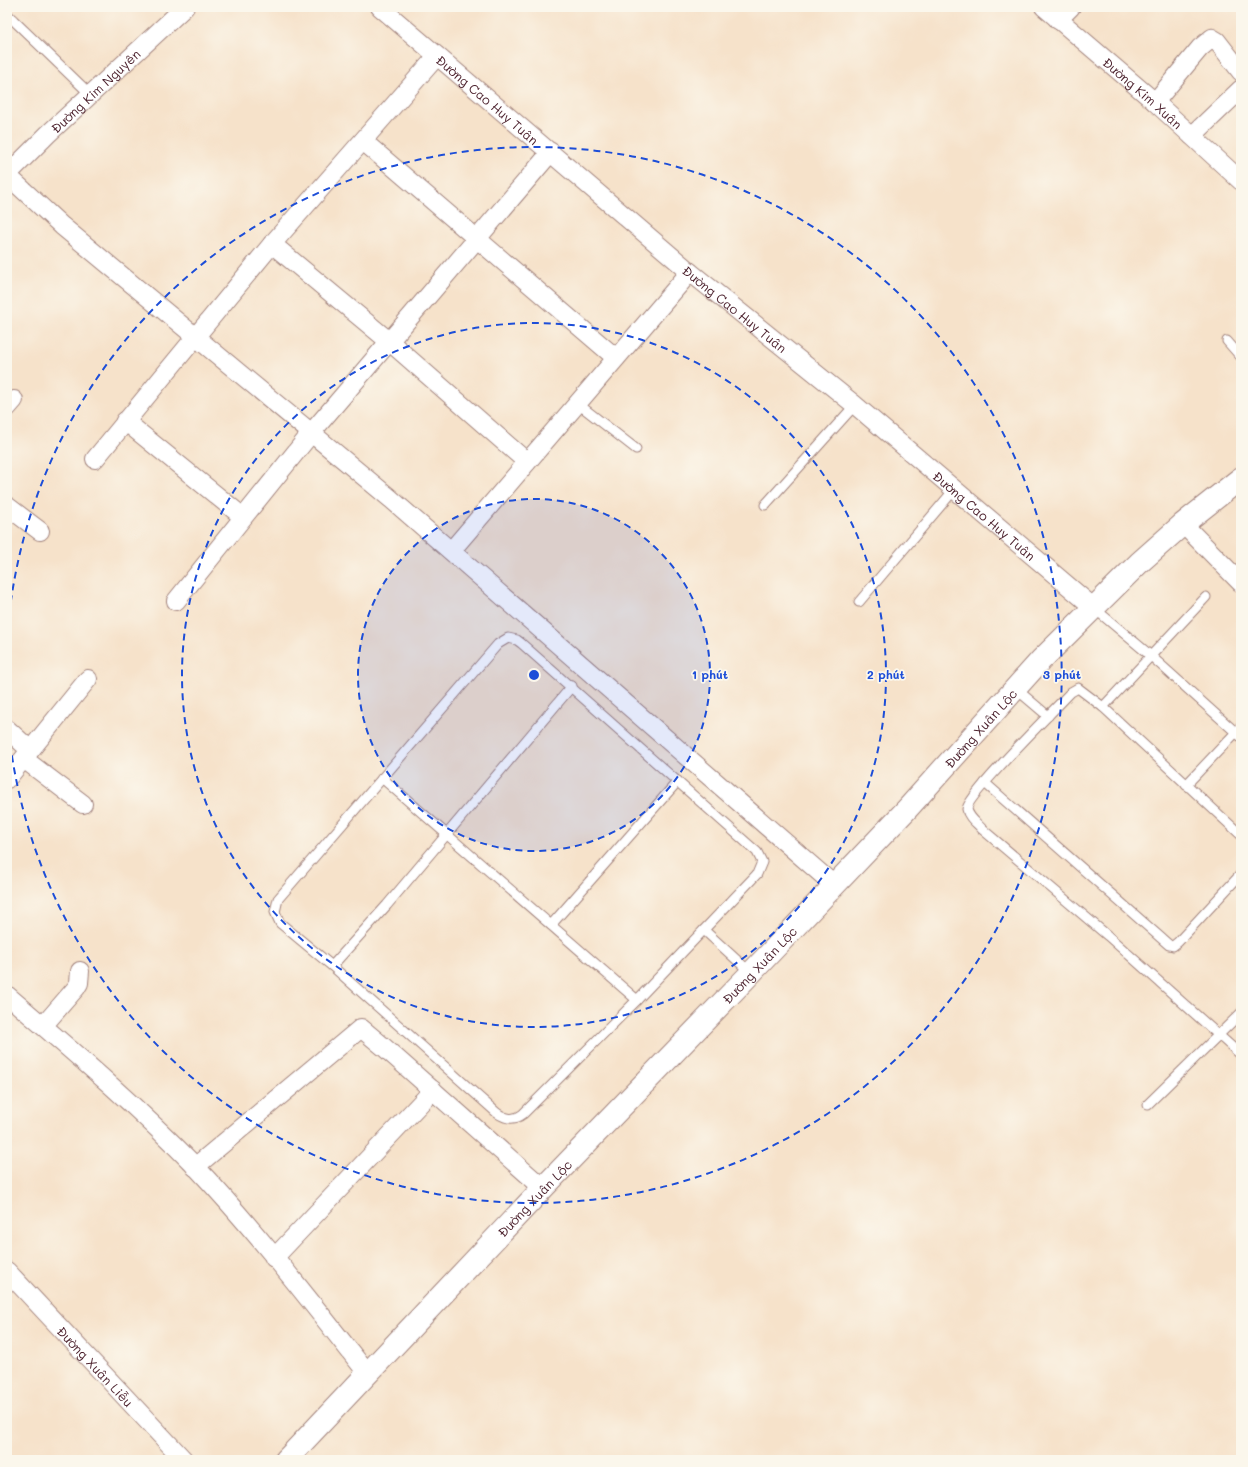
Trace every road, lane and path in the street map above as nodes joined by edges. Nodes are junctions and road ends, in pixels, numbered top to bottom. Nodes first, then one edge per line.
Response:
1 (185, 7) edge
2 (380, 7) edge
3 (1044, 7) edge
4 (1064, 13) edge
5 (7, 14) edge
6 (437, 56) junction
7 (1241, 72) edge
8 (1241, 89) edge
9 (91, 95) junction
10 (1155, 102) junction
11 (1192, 136) junction
12 (363, 141) junction
13 (551, 152) junction
14 (7, 175) edge
15 (1241, 181) edge
16 (478, 239) junction
17 (272, 244) junction
18 (690, 272) junction
19 (196, 336) junction
20 (1227, 341) dead end
21 (390, 342) junction
22 (1241, 357) edge
23 (616, 358) junction
24 (577, 403) junction
25 (855, 405) junction
26 (125, 421) junction
27 (312, 432) junction
28 (636, 448) dead end
29 (95, 459) dead end
30 (527, 462) junction
31 (1241, 478) edge
32 (954, 490) junction
33 (765, 505) dead end
34 (7, 506) edge
35 (243, 518) junction
36 (1182, 524) junction
37 (40, 531) dead end
38 (451, 551) junction
39 (1241, 583) edge
40 (1206, 597) dead end
41 (176, 601) dead end
42 (859, 602) dead end
43 (1092, 607) junction
44 (1151, 656) junction
45 (88, 679) dead end
46 (572, 686) junction
47 (1015, 688) junction
48 (1104, 707) junction
49 (1048, 716) junction
50 (7, 729) edge
51 (1239, 732) edge
52 (27, 754) junction
53 (382, 778) junction
54 (7, 779) edge
55 (678, 781) junction
56 (985, 783) junction
57 (1186, 785) junction
58 (83, 804) dead end
59 (447, 835) junction
60 (1241, 835) edge
61 (1241, 874) edge
62 (834, 885) junction
63 (551, 925) junction
64 (704, 930) junction
65 (332, 966) junction
66 (80, 971) dead end
67 (751, 973) junction
68 (7, 995) edge
69 (637, 1000) junction
70 (1241, 1013) edge
71 (43, 1026) junction
72 (1219, 1035) junction
73 (1241, 1055) edge
74 (433, 1090) junction
75 (1148, 1104) dead end
76 (195, 1167) junction
77 (543, 1188) junction
78 (274, 1258) junction
79 (7, 1271) edge
80 (367, 1373) junction
81 (184, 1460) edge
82 (286, 1460) edge

1 - 9 street, Đường Kim Nguyên
2 - 6 street, Đường Cao Huy Tuân
3 - 4 street, Đường Kim Xuân
4 - 10 street, Đường Kim Xuân
5 - 9 lane
6 - 12 street
6 - 13 street, Đường Cao Huy Tuân
7 - 10 street
8 - 11 street
9 - 14 street, Đường Kim Nguyên
10 - 11 street, Đường Kim Xuân
11 - 15 street, Đường Kim Xuân
12 - 16 street
12 - 17 street
13 - 16 street
13 - 18 street, Đường Cao Huy Tuân
14 - 19 street
16 - 21 street
16 - 23 street
17 - 19 street
17 - 21 street
18 - 23 street
18 - 25 street, Đường Cao Huy Tuân
19 - 26 street
19 - 27 street
20 - 22 lane
21 - 27 street
21 - 30 street
23 - 24 street
24 - 28 lane
24 - 30 street
25 - 32 street, Đường Cao Huy Tuân
25 - 33 lane
26 - 29 street
26 - 35 street
27 - 35 street
27 - 38 street
30 - 38 street
31 - 36 street, Đường Xuân Lộc
32 - 42 lane
32 - 43 street, Đường Cao Huy Tuân
34 - 37 street
35 - 41 street
36 - 39 street
36 - 43 street, Đường Xuân Lộc
38 - 62 street
40 - 44 lane
43 - 44 lane
43 - 47 street, Đường Xuân Lộc
44 - 48 lane
44 - 51 lane
45 - 52 street
46 - 53 lane
46 - 55 lane
46 - 59 lane
47 - 49 lane
47 - 62 street, Đường Xuân Lộc
48 - 49 lane
48 - 57 lane
49 - 56 lane
50 - 52 street
51 - 57 lane
52 - 54 street
52 - 58 street
53 - 59 lane
53 - 65 lane
55 - 63 lane
55 - 64 lane
56 - 61 lane
56 - 72 lane
57 - 60 lane
59 - 63 lane
59 - 65 lane
62 - 67 street, Đường Xuân Lộc
63 - 69 lane
64 - 67 lane
64 - 69 lane
65 - 69 lane
66 - 71 street
67 - 77 street, Đường Xuân Lộc
68 - 71 street
70 - 72 lane
71 - 76 street
72 - 73 lane
72 - 75 lane
74 - 76 street
74 - 77 street
74 - 78 street
76 - 78 street
77 - 80 street, Đường Xuân Lộc
78 - 80 street
79 - 81 street, Đường Xuân Liễu
80 - 82 street, Đường Xuân Lộc

